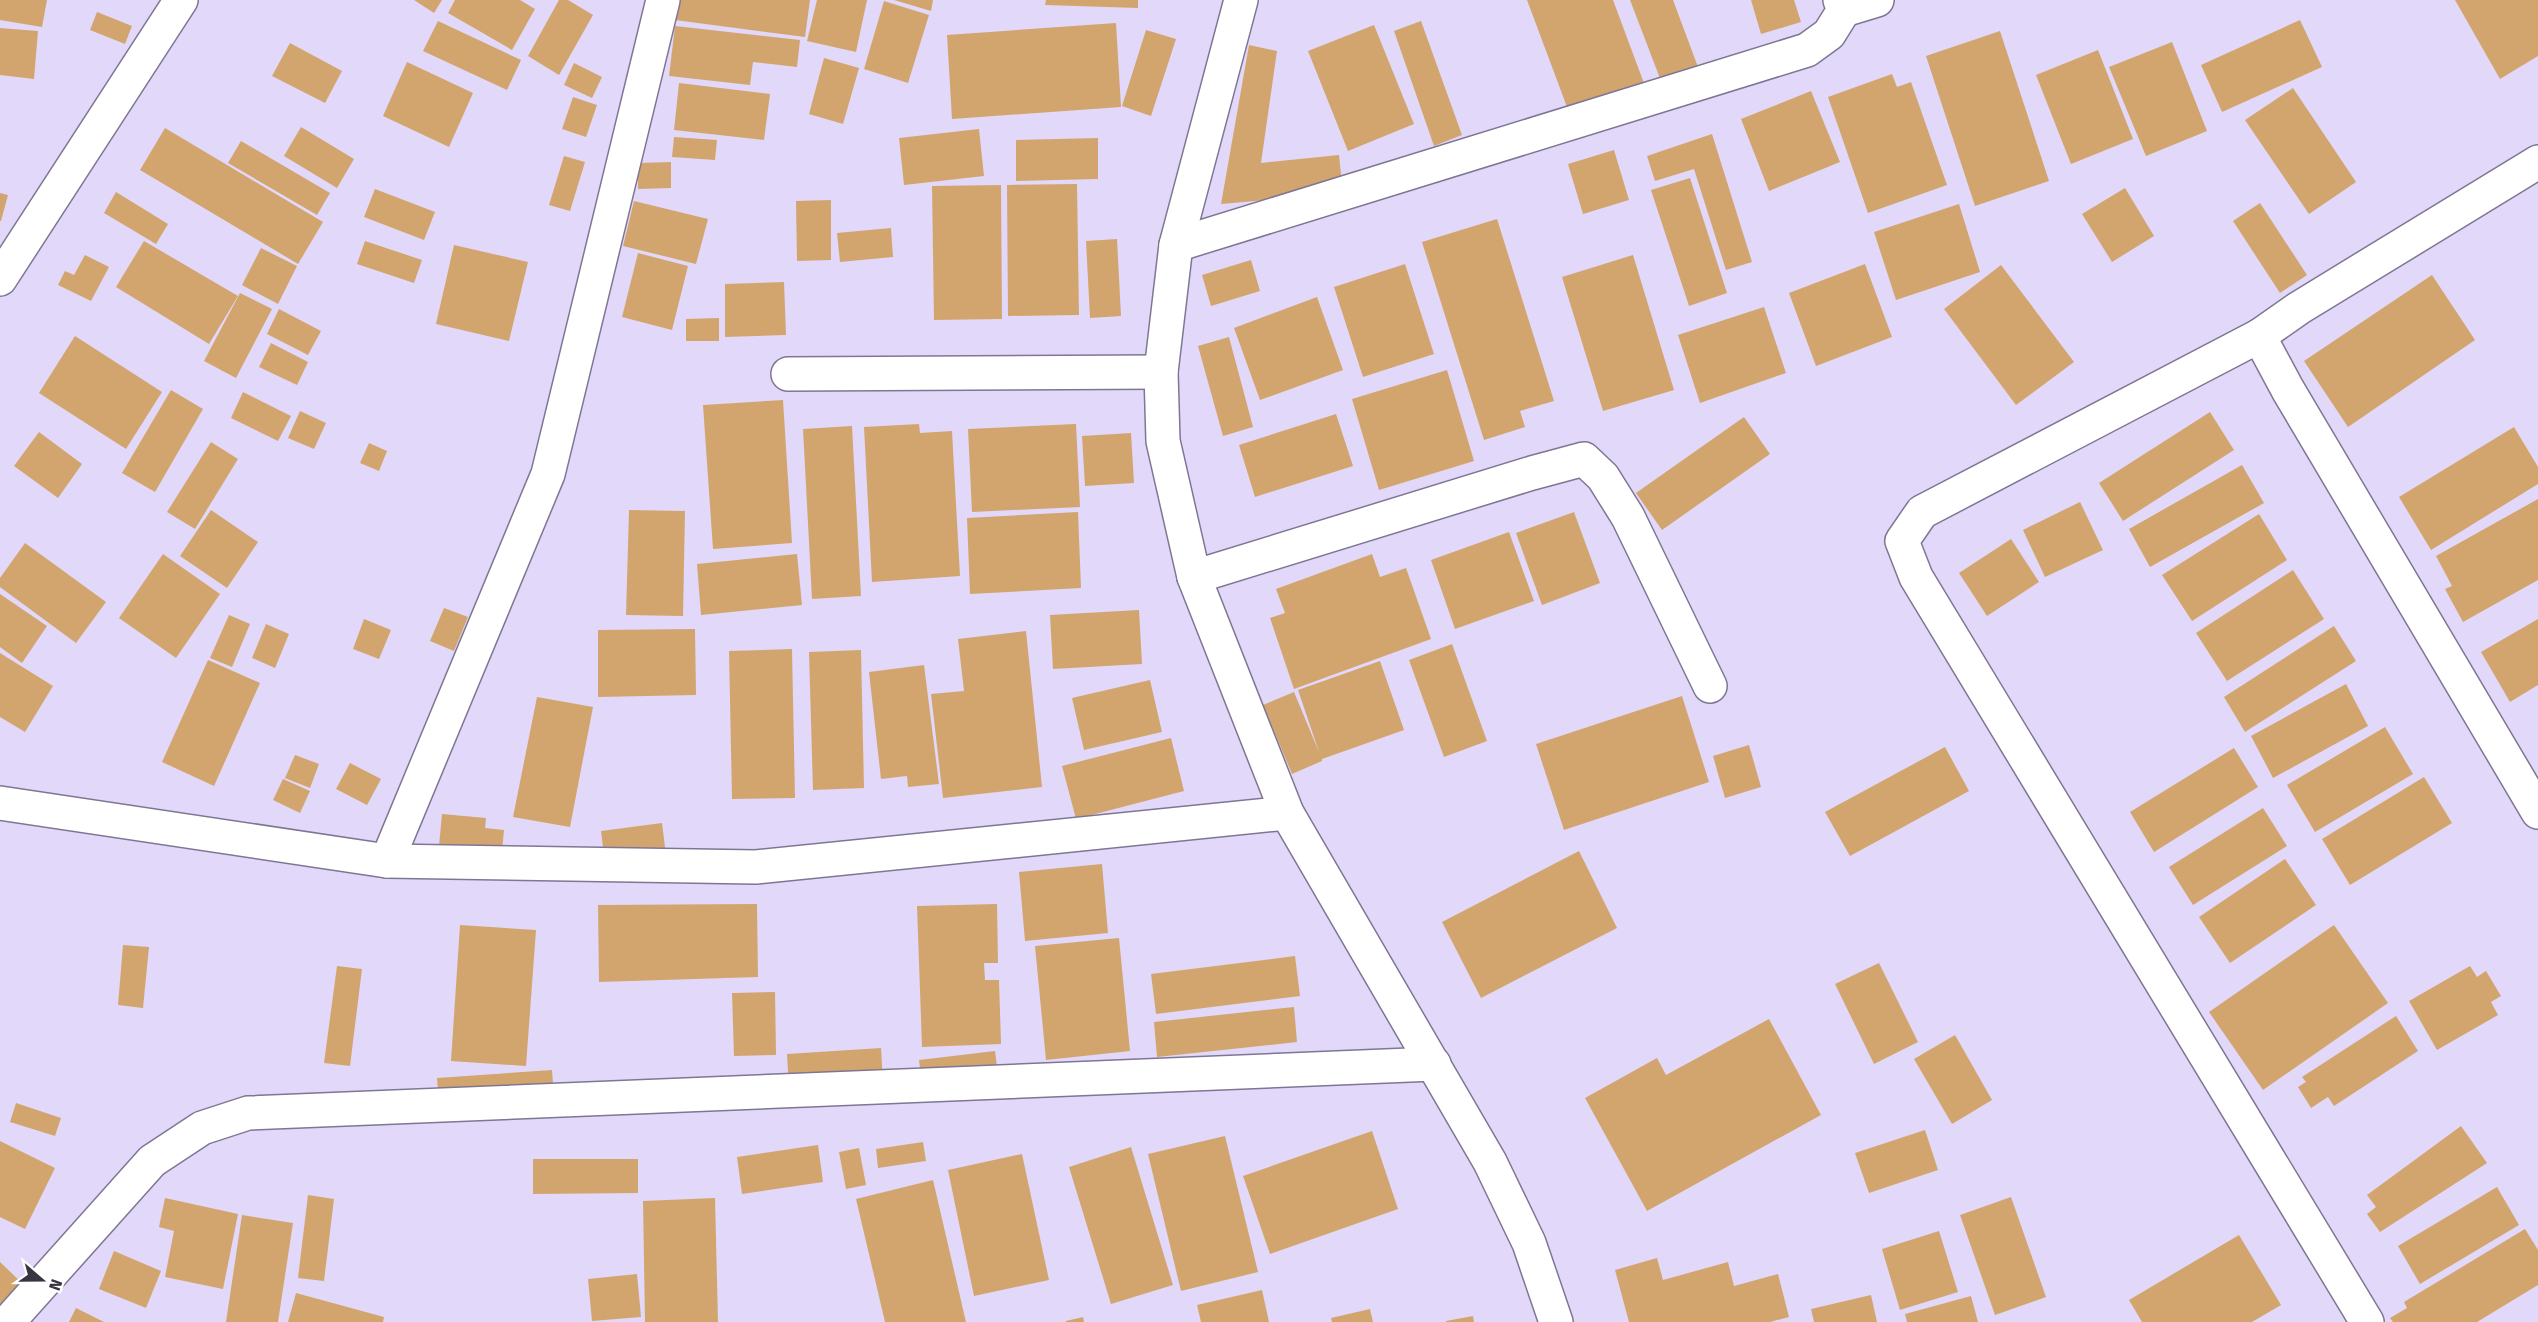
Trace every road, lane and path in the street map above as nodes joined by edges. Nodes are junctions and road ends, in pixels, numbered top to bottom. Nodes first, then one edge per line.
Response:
1 (181, 0) edge
2 (663, 0) edge
3 (1241, 0) edge
4 (1876, 0) edge
5 (1842, 5) edge
6 (2538, 162) edge
7 (1176, 245) junction
8 (0, 279) edge
9 (2259, 336) junction
10 (1161, 372) junction
11 (788, 374) dead end
12 (1194, 576) junction
13 (1710, 686) dead end
14 (0, 803) edge
15 (2538, 812) edge
16 (1287, 813) junction
17 (387, 861) junction
18 (1434, 1064) junction
19 (8, 1322) edge
20 (1556, 1322) edge
21 (2367, 1322) edge

1 - 8 street
2 - 17 street
3 - 7 street
4 - 5 street
5 - 7 street
6 - 9 street
7 - 10 street
9 - 15 street
9 - 21 street
10 - 11 street
10 - 12 street
12 - 13 street
12 - 16 street
14 - 17 street
16 - 17 street
16 - 18 street
18 - 19 street
18 - 20 street

